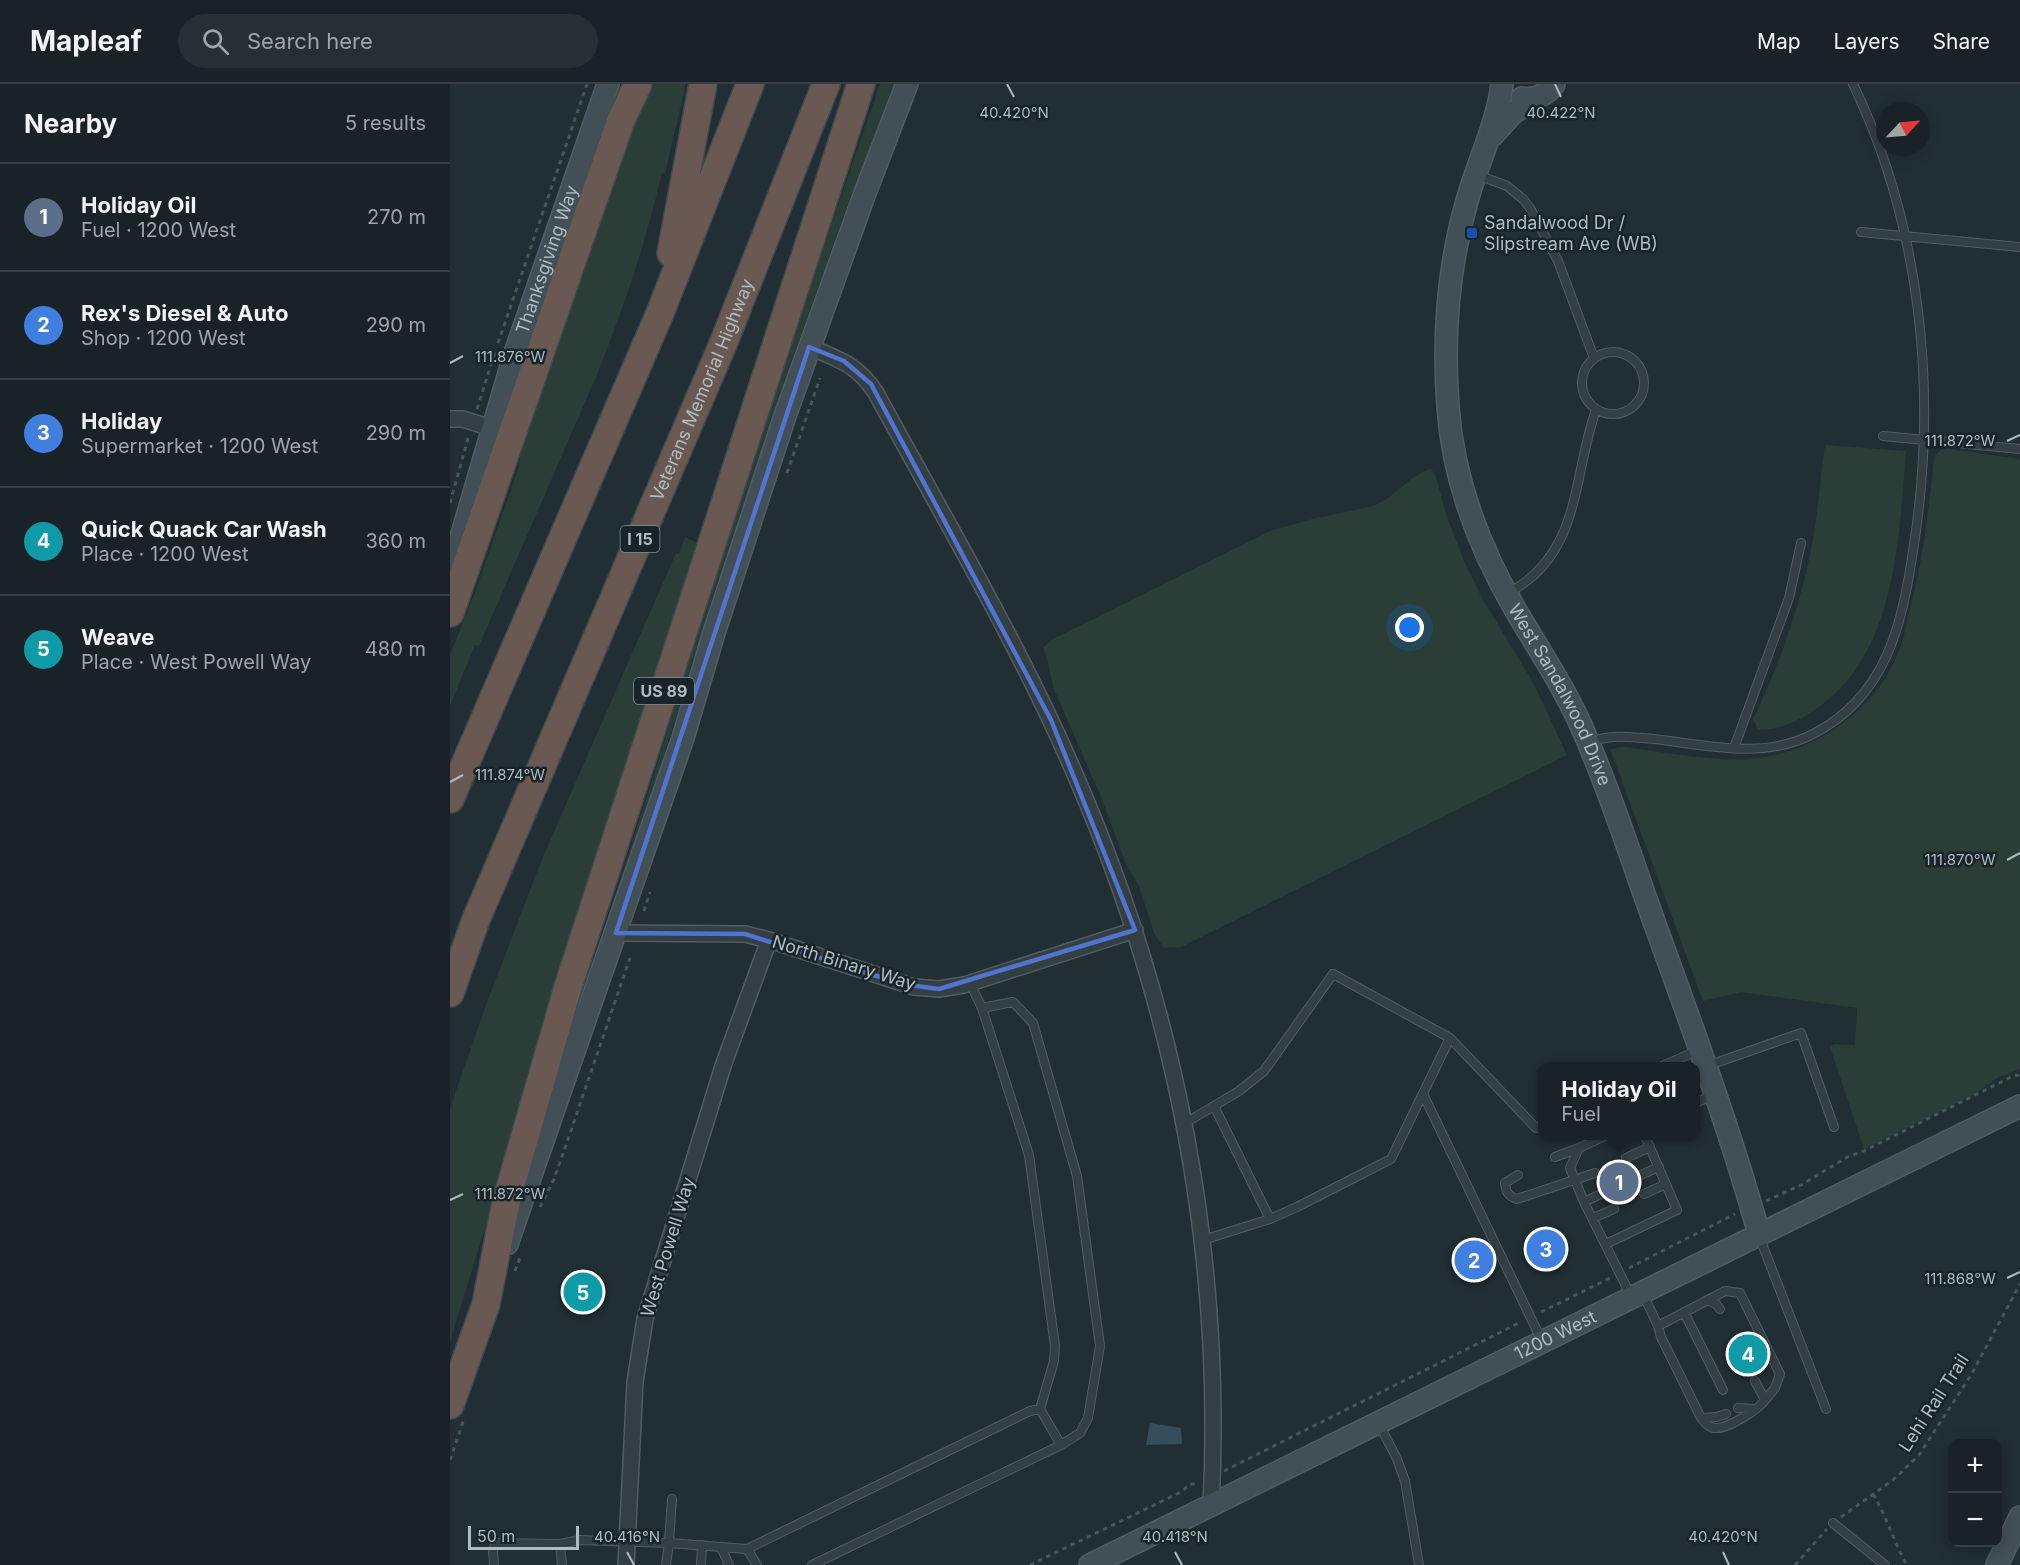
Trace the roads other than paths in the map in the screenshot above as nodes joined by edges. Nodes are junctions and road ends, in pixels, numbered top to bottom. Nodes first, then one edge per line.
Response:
1 (608, 84) edge
2 (638, 84) edge
3 (703, 84) edge
4 (750, 84) edge
5 (826, 84) edge
6 (861, 84) edge
7 (907, 84) edge
8 (1503, 84) edge
9 (1554, 84) edge
10 (1853, 84) edge
11 (1536, 98) junction
12 (1485, 148) junction
13 (1476, 174) junction
14 (1861, 232) dead end
15 (1904, 236) junction
16 (2020, 247) edge
17 (660, 313) junction
18 (809, 347) junction
19 (1594, 358) junction
20 (1596, 410) junction
21 (450, 419) edge
22 (491, 428) junction
23 (1884, 436) dead end
24 (1924, 440) junction
25 (2020, 449) edge
26 (1801, 543) dead end
27 (450, 575) edge
28 (1507, 594) junction
29 (450, 613) edge
30 (1588, 742) junction
31 (1734, 748) junction
32 (450, 799) edge
33 (1135, 930) junction
34 (616, 933) junction
35 (769, 940) junction
36 (970, 983) junction
37 (450, 993) edge
38 (982, 1008) junction
39 (1450, 1038) junction
40 (1703, 1058) junction
41 (1682, 1062) edge
42 (1716, 1093) junction
43 (1423, 1094) junction
44 (1700, 1101) edge
45 (1214, 1106) junction
46 (2020, 1106) edge
47 (1185, 1123) junction
48 (1538, 1127) edge
49 (1834, 1127) dead end
50 (1597, 1140) edge
51 (1647, 1140) edge
52 (1650, 1147) junction
53 (1579, 1149) junction
54 (1555, 1156) dead end
55 (1626, 1158) dead end
56 (1659, 1167) junction
57 (1595, 1173) dead end
58 (1518, 1175) dead end
59 (1636, 1177) dead end
60 (1575, 1181) junction
61 (1666, 1184) junction
62 (1605, 1192) dead end
63 (1644, 1194) dead end
64 (1584, 1202) junction
65 (1614, 1209) dead end
66 (1593, 1218) junction
67 (1270, 1219) junction
68 (1759, 1234) junction
69 (1203, 1240) junction
70 (1606, 1244) junction
71 (1636, 1294) junction
72 (1707, 1300) junction
73 (486, 1304) junction
74 (1720, 1309) dead end
75 (1684, 1312) junction
76 (1658, 1326) junction
77 (1542, 1340) junction
78 (1755, 1380) dead end
79 (1723, 1390) dead end
80 (1765, 1400) junction
81 (1040, 1408) junction
82 (1738, 1408) dead end
83 (1754, 1409) junction
84 (1826, 1409) dead end
85 (458, 1410) edge
86 (1726, 1414) dead end
87 (1701, 1418) junction
88 (1378, 1422) junction
89 (1061, 1445) junction
90 (672, 1499) dead end
91 (1211, 1506) junction
92 (2020, 1517) edge
93 (1833, 1523) road end
94 (628, 1542) junction
95 (669, 1543) junction
96 (560, 1544) junction
97 (702, 1545) junction
98 (721, 1547) junction
99 (747, 1549) junction
100 (494, 1565) edge
101 (562, 1565) edge
102 (626, 1565) edge
103 (666, 1565) edge
104 (701, 1565) edge
105 (729, 1565) edge
106 (757, 1565) edge
107 (812, 1565) edge
108 (1090, 1565) edge
109 (1419, 1565) edge
110 (1885, 1565) edge
111 (1997, 1565) edge

1 - 22 main road, Thanksgiving Way
2 - 29 highway
3 - 17 highway
4 - 17 highway
5 - 37 highway, Veterans Memorial Highway / I 15
6 - 73 highway, US 89
7 - 18 main road
8 - 11 main road
8 - 12 main road, West Sandalwood Drive
9 - 11 main road, West Sandalwood Drive
10 - 15 lane
11 - 12 main road, West Sandalwood Drive
12 - 13 main road, West Sandalwood Drive
13 - 19 lane
13 - 28 main road, West Sandalwood Drive
14 - 15 lane
15 - 16 lane
15 - 24 lane
17 - 32 highway
18 - 33 street
18 - 34 main road
19 - 20 lane
19 - 20 lane
20 - 28 lane
21 - 22 street
22 - 27 main road, Thanksgiving Way
23 - 24 lane
24 - 25 lane
24 - 31 lane
26 - 31 lane
28 - 30 main road, West Sandalwood Drive
30 - 31 lane
30 - 40 main road, West Sandalwood Drive
33 - 36 street, North Binary Way
33 - 47 street
34 - 35 street, North Binary Way
34 - 73 main road
35 - 36 street, North Binary Way
35 - 94 street, West Powell Way
36 - 38 lane
38 - 81 lane
38 - 89 lane
39 - 43 lane
39 - 45 lane
39 - 48 lane
40 - 41 lane
40 - 42 main road, West Sandalwood Drive
40 - 49 lane
42 - 44 lane
42 - 68 main road, West Sandalwood Drive
43 - 67 lane
43 - 77 lane
45 - 47 lane
45 - 67 lane
46 - 68 main road, 1200 West
47 - 69 street
50 - 53 lane
51 - 52 lane
52 - 55 lane
52 - 56 lane
53 - 54 lane
53 - 60 lane
56 - 59 lane
56 - 61 lane
57 - 60 lane
58 - 60 lane
60 - 64 lane
61 - 63 lane
61 - 70 lane
62 - 64 lane
64 - 66 lane
65 - 66 lane
66 - 70 lane
67 - 69 lane
68 - 71 main road, 1200 West
68 - 84 lane
69 - 91 street
70 - 71 lane
71 - 76 lane
71 - 77 main road, 1200 West
72 - 74 lane
72 - 75 lane
72 - 80 lane
73 - 85 highway, US 89
75 - 76 lane
75 - 79 lane
76 - 87 lane
77 - 88 main road, 1200 West
78 - 80 lane
80 - 83 lane
81 - 89 lane
81 - 99 lane
82 - 83 lane
83 - 87 lane
86 - 87 lane
88 - 91 main road, 1200 West
88 - 109 lane
89 - 107 lane
90 - 95 lane
91 - 108 main road, 1200 West
92 - 111 main road
93 - 110 lane
94 - 95 lane
94 - 96 lane
94 - 102 street, West Powell Way
95 - 97 lane
95 - 103 lane
96 - 100 lane
96 - 101 lane
97 - 98 lane
97 - 104 lane
98 - 99 lane
98 - 105 lane
99 - 106 lane

